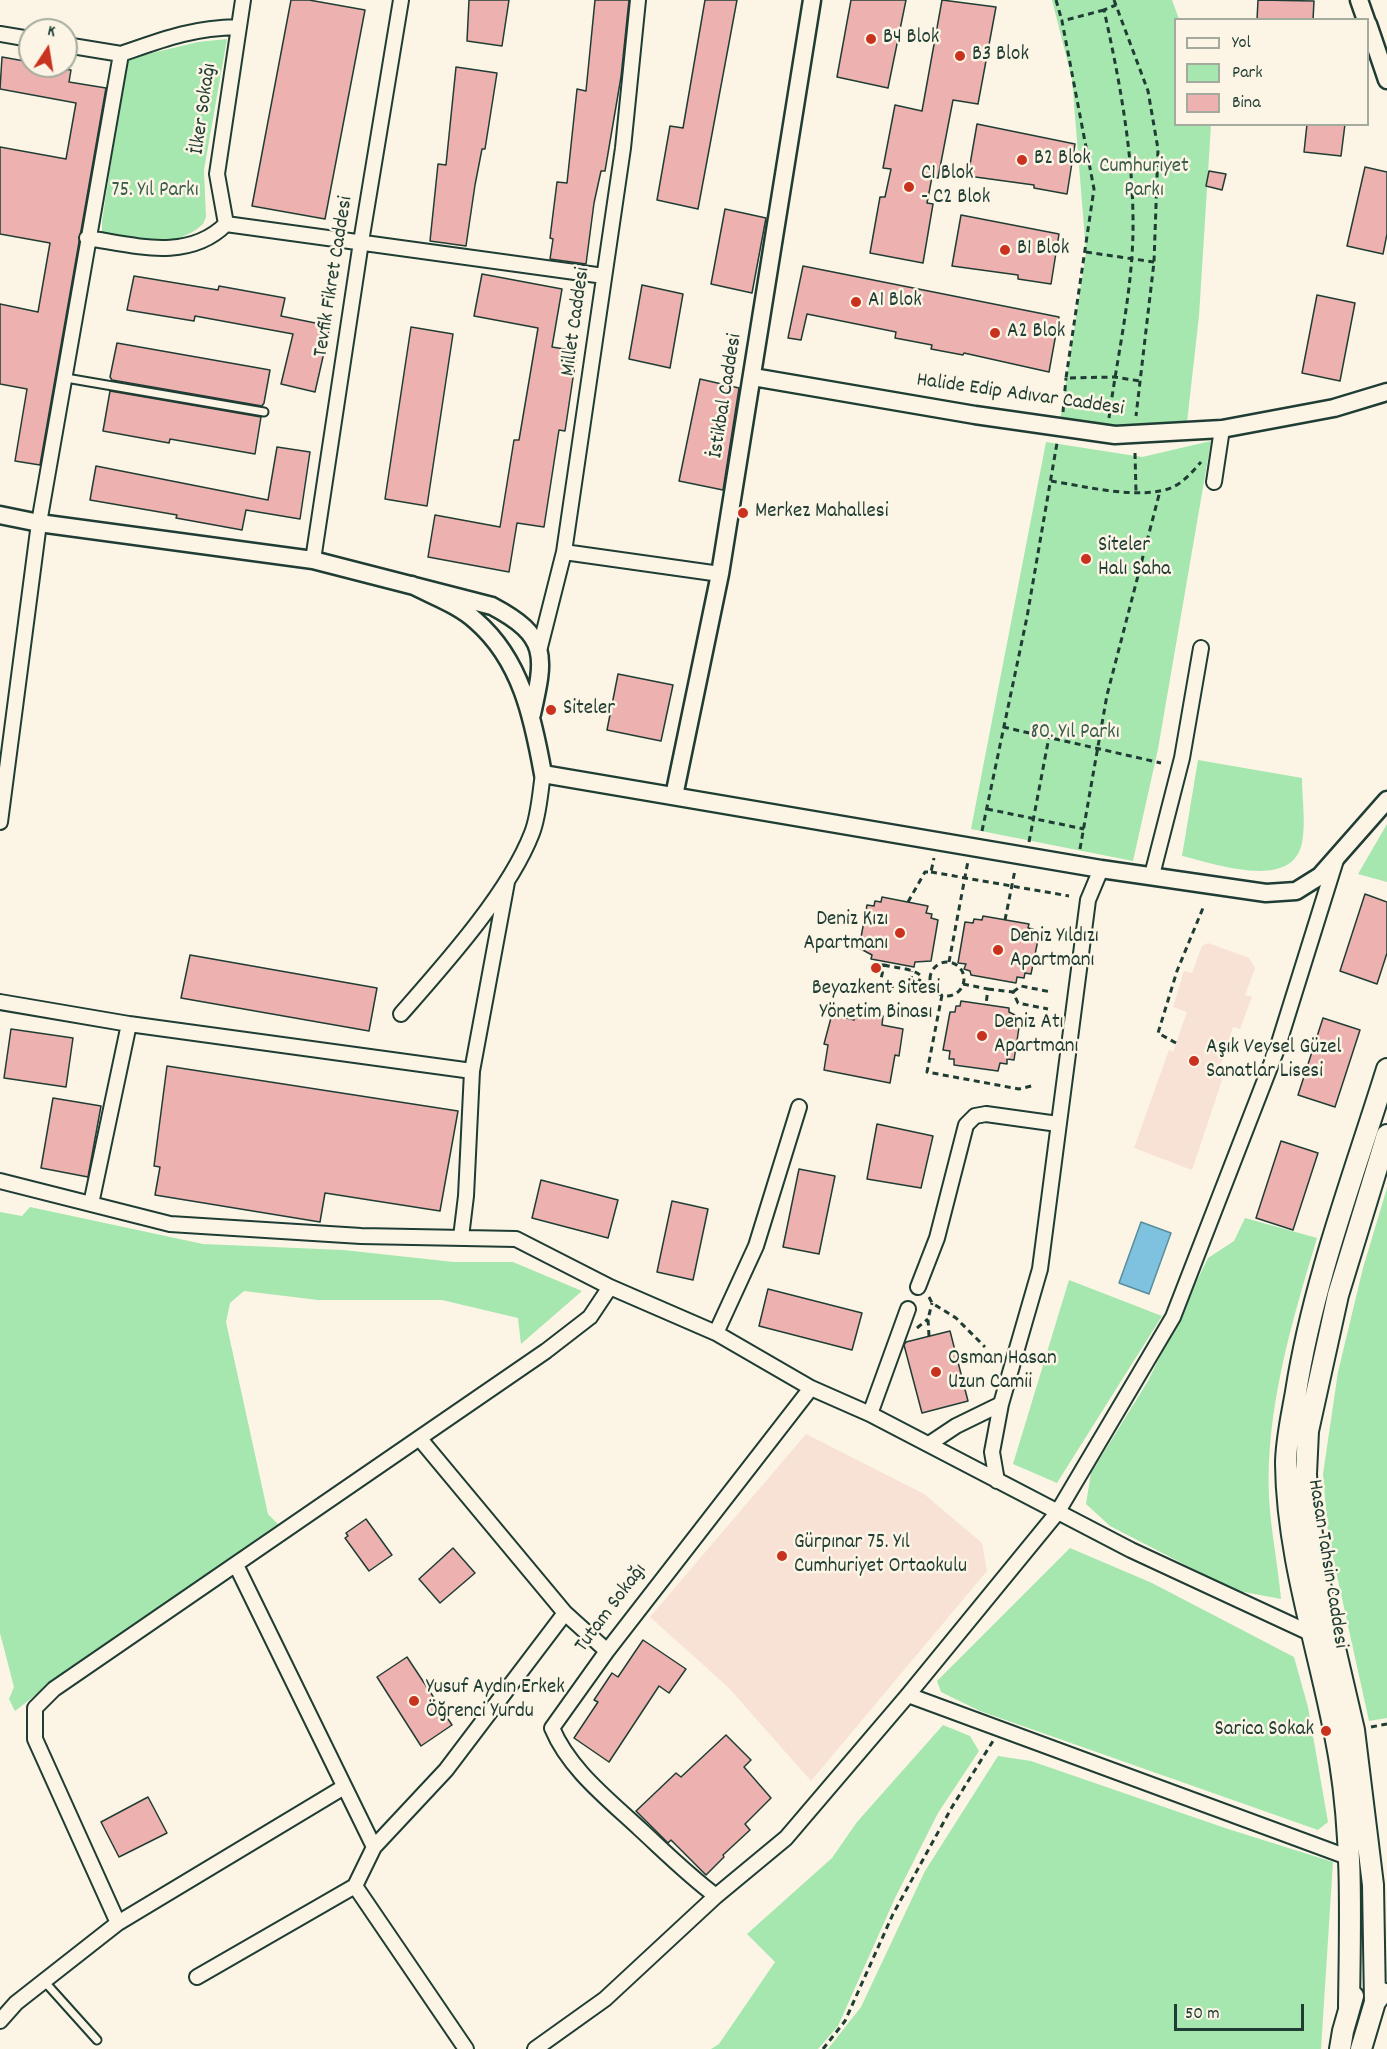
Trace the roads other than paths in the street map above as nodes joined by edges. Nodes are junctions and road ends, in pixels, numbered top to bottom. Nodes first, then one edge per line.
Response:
1 (243, 0) edge
2 (402, 0) edge
3 (638, 0) edge
4 (812, 0) edge
5 (1359, 0) edge
6 (1365, 18) edge
7 (238, 27) junction
8 (1369, 27) edge
9 (0, 34) edge
10 (18, 37) edge
11 (78, 47) edge
12 (121, 54) junction
13 (1387, 80) edge
14 (226, 224) junction
15 (87, 238) junction
16 (361, 242) junction
17 (604, 276) junction
18 (753, 376) junction
19 (66, 378) junction
20 (1387, 392) edge
21 (264, 412) dead end
22 (1222, 429) junction
23 (1214, 482) dead end
24 (0, 515) edge
25 (39, 523) junction
26 (564, 552) junction
27 (313, 560) junction
28 (720, 574) junction
29 (412, 585) junction
30 (540, 647) junction
31 (1201, 648) dead end
32 (532, 714) junction
33 (543, 774) junction
34 (674, 796) junction
35 (1387, 800) edge
36 (0, 822) edge
37 (1336, 859) junction
38 (1101, 868) junction
39 (1152, 875) junction
40 (507, 882) junction
41 (0, 1002) edge
42 (401, 1014) dead end
43 (129, 1024) junction
44 (1387, 1069) edge
45 (472, 1071) junction
46 (800, 1107) dead end
47 (1058, 1124) junction
48 (1387, 1135) edge
49 (0, 1181) edge
50 (91, 1204) junction
51 (460, 1236) junction
52 (610, 1287) junction
53 (918, 1287) road end
54 (908, 1309) dead end
55 (716, 1334) junction
56 (811, 1388) junction
57 (1001, 1404) junction
58 (870, 1414) junction
59 (420, 1439) junction
60 (929, 1444) junction
61 (997, 1481) junction
62 (1057, 1513) junction
63 (236, 1565) junction
64 (565, 1613) junction
65 (1312, 1634) junction
66 (1335, 1650) junction
67 (607, 1651) junction
68 (908, 1695) junction
69 (344, 1787) junction
70 (374, 1847) junction
71 (1350, 1858) junction
72 (1373, 1885) junction
73 (355, 1886) junction
74 (717, 1896) junction
75 (1387, 1900) edge
76 (118, 1923) junction
77 (1351, 1935) junction
78 (1383, 1964) edge
79 (197, 1977) dead end
80 (44, 1981) junction
81 (1381, 1995) edge
82 (1349, 2007) junction
83 (0, 2021) edge
84 (97, 2040) dead end
85 (466, 2049) edge
86 (535, 2049) edge
87 (1340, 2049) edge
88 (1361, 2049) edge

1 - 7 street, İlker Sokağı
2 - 16 street, Tevfik Fikret Caddesi
3 - 17 street, Millet Caddesi
4 - 18 street, İstikbal Caddesi
5 - 6 street
7 - 12 street
7 - 14 street, İlker Sokağı
8 - 13 street
9 - 10 street
11 - 12 street
12 - 15 street
14 - 15 street
14 - 16 street
15 - 19 street
16 - 17 street
16 - 27 street, Tevfik Fikret Caddesi
17 - 26 street, Millet Caddesi
18 - 22 street, Halide Edip Adıvar Caddesi
18 - 28 street, İstikbal Caddesi
19 - 21 lane
19 - 25 street
20 - 22 street, Halide Edip Adıvar Caddesi
22 - 23 street
24 - 25 street
25 - 27 street
25 - 36 street
26 - 28 street
26 - 30 street, Millet Caddesi
27 - 29 street
28 - 34 street, İstikbal Caddesi
29 - 30 street
29 - 32 street
30 - 32 street
31 - 39 street
32 - 33 street
33 - 34 street
33 - 40 street
34 - 38 street
35 - 37 street
37 - 39 street
37 - 62 street
38 - 39 street
38 - 47 street
40 - 42 street
40 - 45 street
41 - 43 street
43 - 45 street
43 - 50 street
44 - 65 main road, Hasan Tahsin Caddesi
45 - 51 street
46 - 55 street
47 - 53 street
47 - 57 street
48 - 66 main road, Hasan Tahsin Caddesi
49 - 50 street
50 - 51 street
51 - 52 street
52 - 55 street
52 - 59 street
54 - 58 street
55 - 56 street
56 - 58 street
56 - 67 street, Tutam Sokağı
57 - 60 street
57 - 61 street
58 - 60 street
59 - 63 street
59 - 64 street
60 - 61 street
61 - 62 street
62 - 65 street
62 - 68 street
63 - 69 street
63 - 76 street
64 - 67 street
64 - 70 street
65 - 66 main road
65 - 71 main road, Hasan Tahsin Caddesi
66 - 72 main road, Hasan Tahsin Caddesi
67 - 74 street, Tutam Sokağı
68 - 71 street
68 - 74 street
69 - 70 street
69 - 76 street
70 - 73 street
71 - 77 main road, Hasan Tahsin Caddesi
72 - 75 main road
72 - 78 main road, Hasan Tahsin Caddesi
73 - 79 street
73 - 85 street
74 - 86 street
76 - 80 street
77 - 78 main road
77 - 82 main road, Hasan Tahsin Caddesi
78 - 81 main road, Hasan Tahsin Caddesi
78 - 82 main road, Hasan Tahsin Caddesi
80 - 83 street
80 - 84 lane
81 - 88 main road
82 - 87 main road, Hasan Tahsin Caddesi

